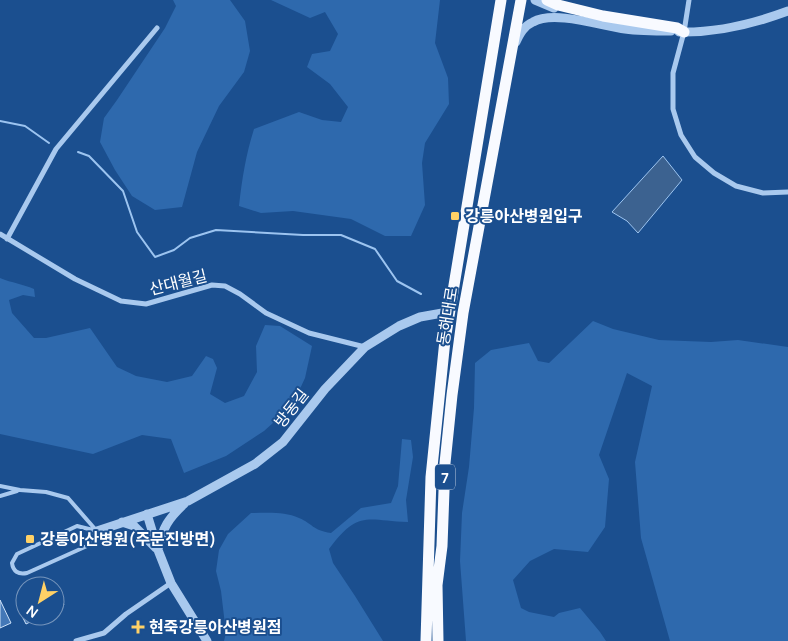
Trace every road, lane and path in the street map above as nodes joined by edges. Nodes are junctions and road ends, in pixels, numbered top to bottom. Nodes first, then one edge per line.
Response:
1 (501, 0) edge
2 (521, 0) edge
3 (560, 0) edge
4 (689, 0) edge
5 (541, 1) edge
6 (788, 11) edge
7 (157, 28) dead end
8 (679, 31) junction
9 (502, 98) junction
10 (788, 192) edge
11 (0, 234) edge
12 (7, 239) junction
13 (448, 312) junction
14 (463, 313) junction
15 (365, 347) junction
16 (0, 486) edge
17 (20, 490) junction
18 (0, 496) edge
19 (188, 501) junction
20 (147, 514) junction
21 (122, 522) junction
22 (97, 531) junction
23 (442, 546) junction
24 (158, 550) junction
25 (170, 582) junction
26 (424, 638) edge
27 (76, 641) edge
28 (207, 641) edge
29 (438, 641) edge
30 (443, 641) edge

1 - 13 highway, 동해대로
2 - 9 highway, 동해대로 / 7
3 - 8 highway
4 - 8 street
5 - 8 highway
6 - 8 street
7 - 12 street
8 - 9 street
8 - 10 street
9 - 14 highway, 동해대로 / 7
11 - 12 street, 산대월길
12 - 15 street, 산대월길
13 - 14 highway
13 - 15 street, 방동길
13 - 26 highway, 동해대로
14 - 23 highway, 동해대로 / 7
15 - 19 street, 방동길
16 - 17 lane
17 - 18 lane
17 - 22 lane
19 - 20 street, 방동길
19 - 24 street
20 - 21 street, 방동길
20 - 24 street
21 - 22 street, 방동길
21 - 24 street
22 - 22 lane
23 - 29 highway, 동해대로 / 7
23 - 30 highway
24 - 25 street
25 - 27 street
25 - 28 street

